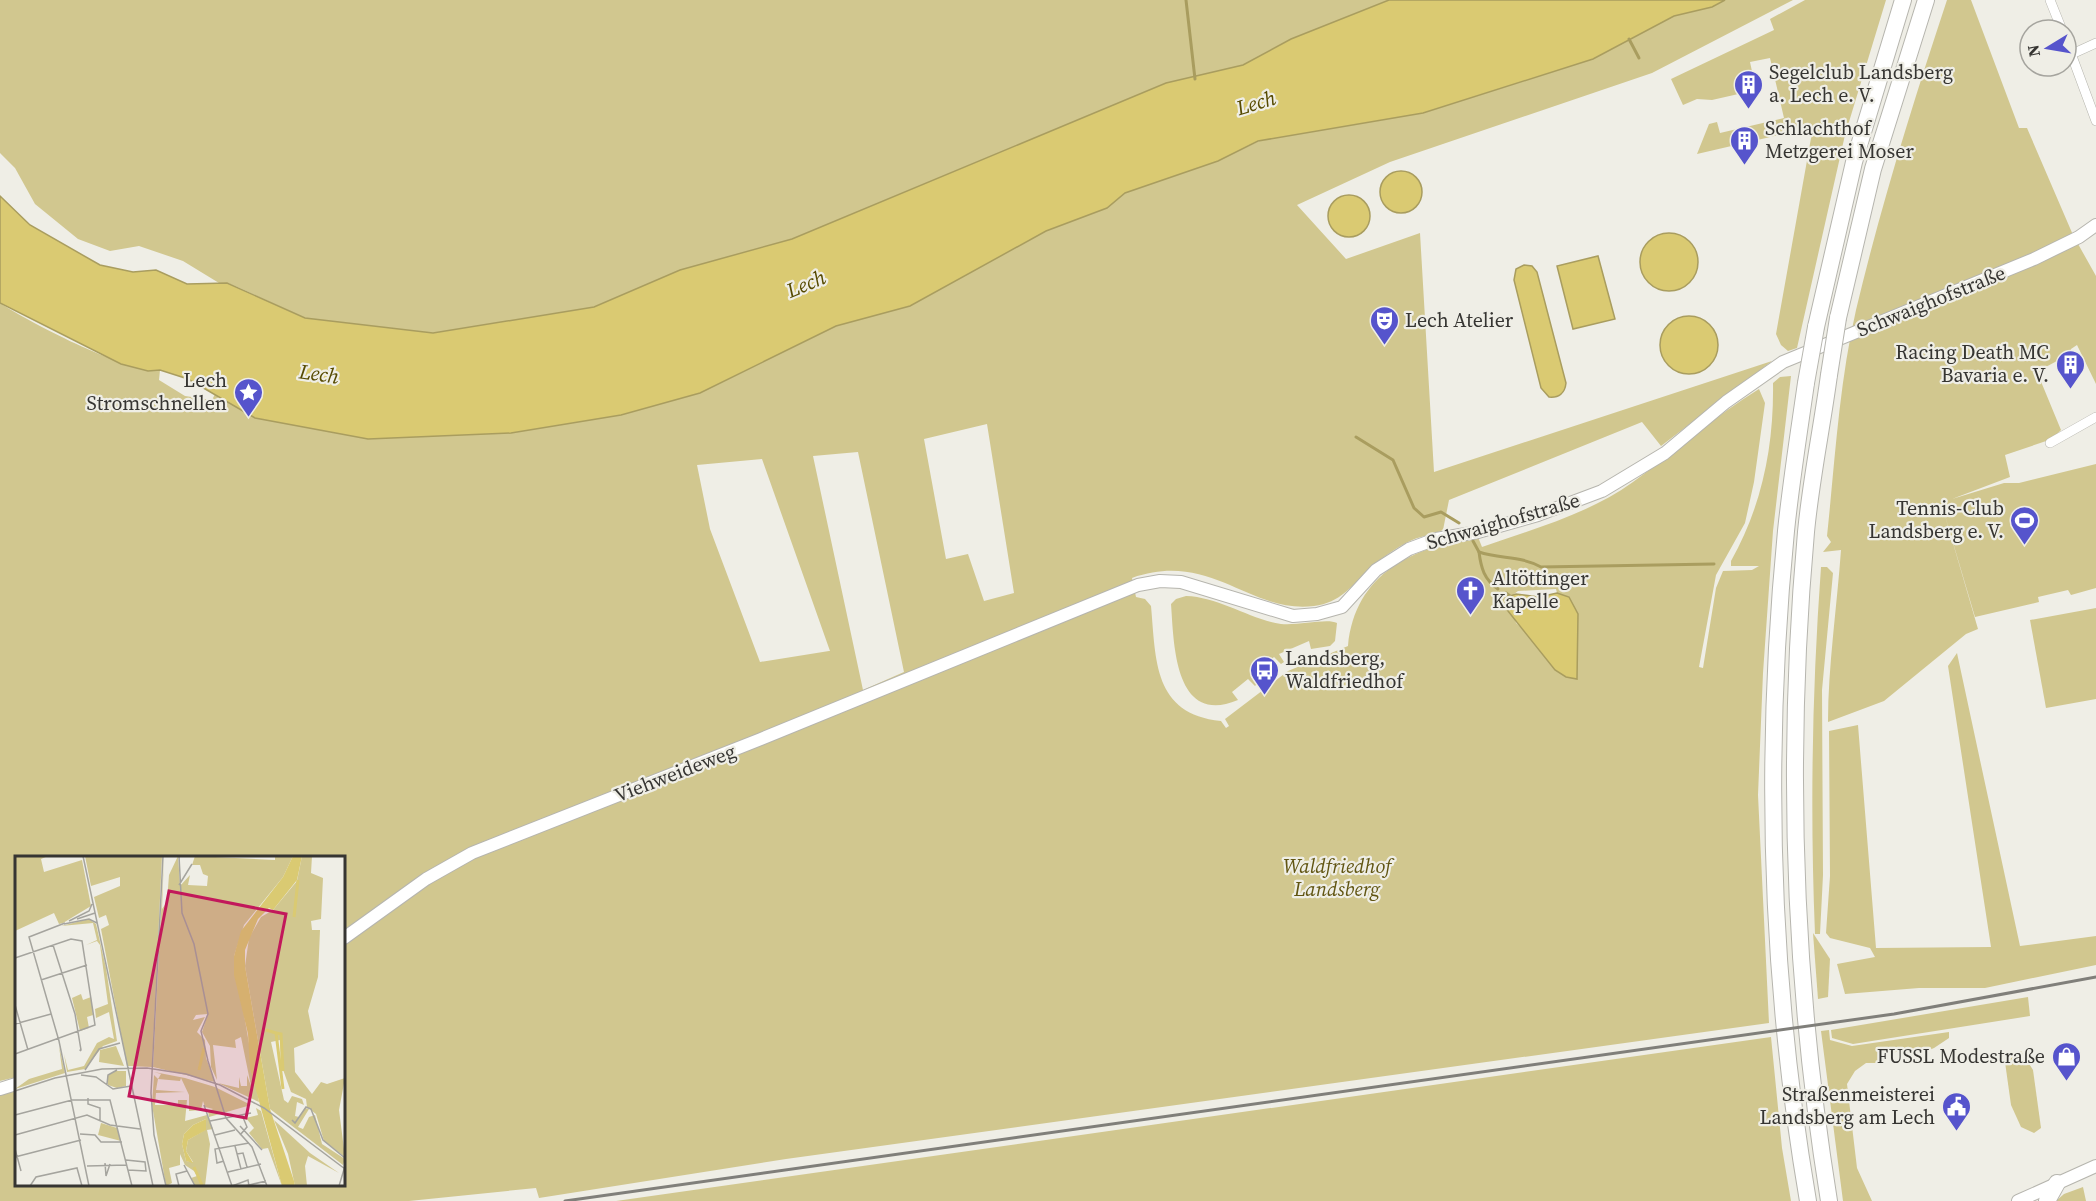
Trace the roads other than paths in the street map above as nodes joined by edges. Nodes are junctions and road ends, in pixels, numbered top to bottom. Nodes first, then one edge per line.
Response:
1 (1903, 0) edge
2 (2050, 0) edge
3 (1925, 1) edge
4 (2057, 18) edge
5 (2096, 43) edge
6 (2078, 51) edge
7 (2078, 71) edge
8 (2096, 121) edge
9 (2096, 225) edge
10 (2096, 417) edge
11 (2050, 443) dead end
12 (1021, 632) joint
13 (345, 937) edge
14 (15, 1084) edge
15 (0, 1089) edge
16 (2096, 1166) edge
17 (2057, 1183) junction
18 (1808, 1201) edge
19 (1829, 1201) edge
20 (2018, 1201) edge
21 (2047, 1201) edge

1 - 18 highway, bridge
2 - 4 street
3 - 19 highway, bridge
5 - 6 street
7 - 8 street
9 - 12 street, Schwaighofstraße
10 - 11 street
12 - 13 street, Viehweideweg
14 - 15 street
16 - 17 street
17 - 20 street
17 - 21 highway

